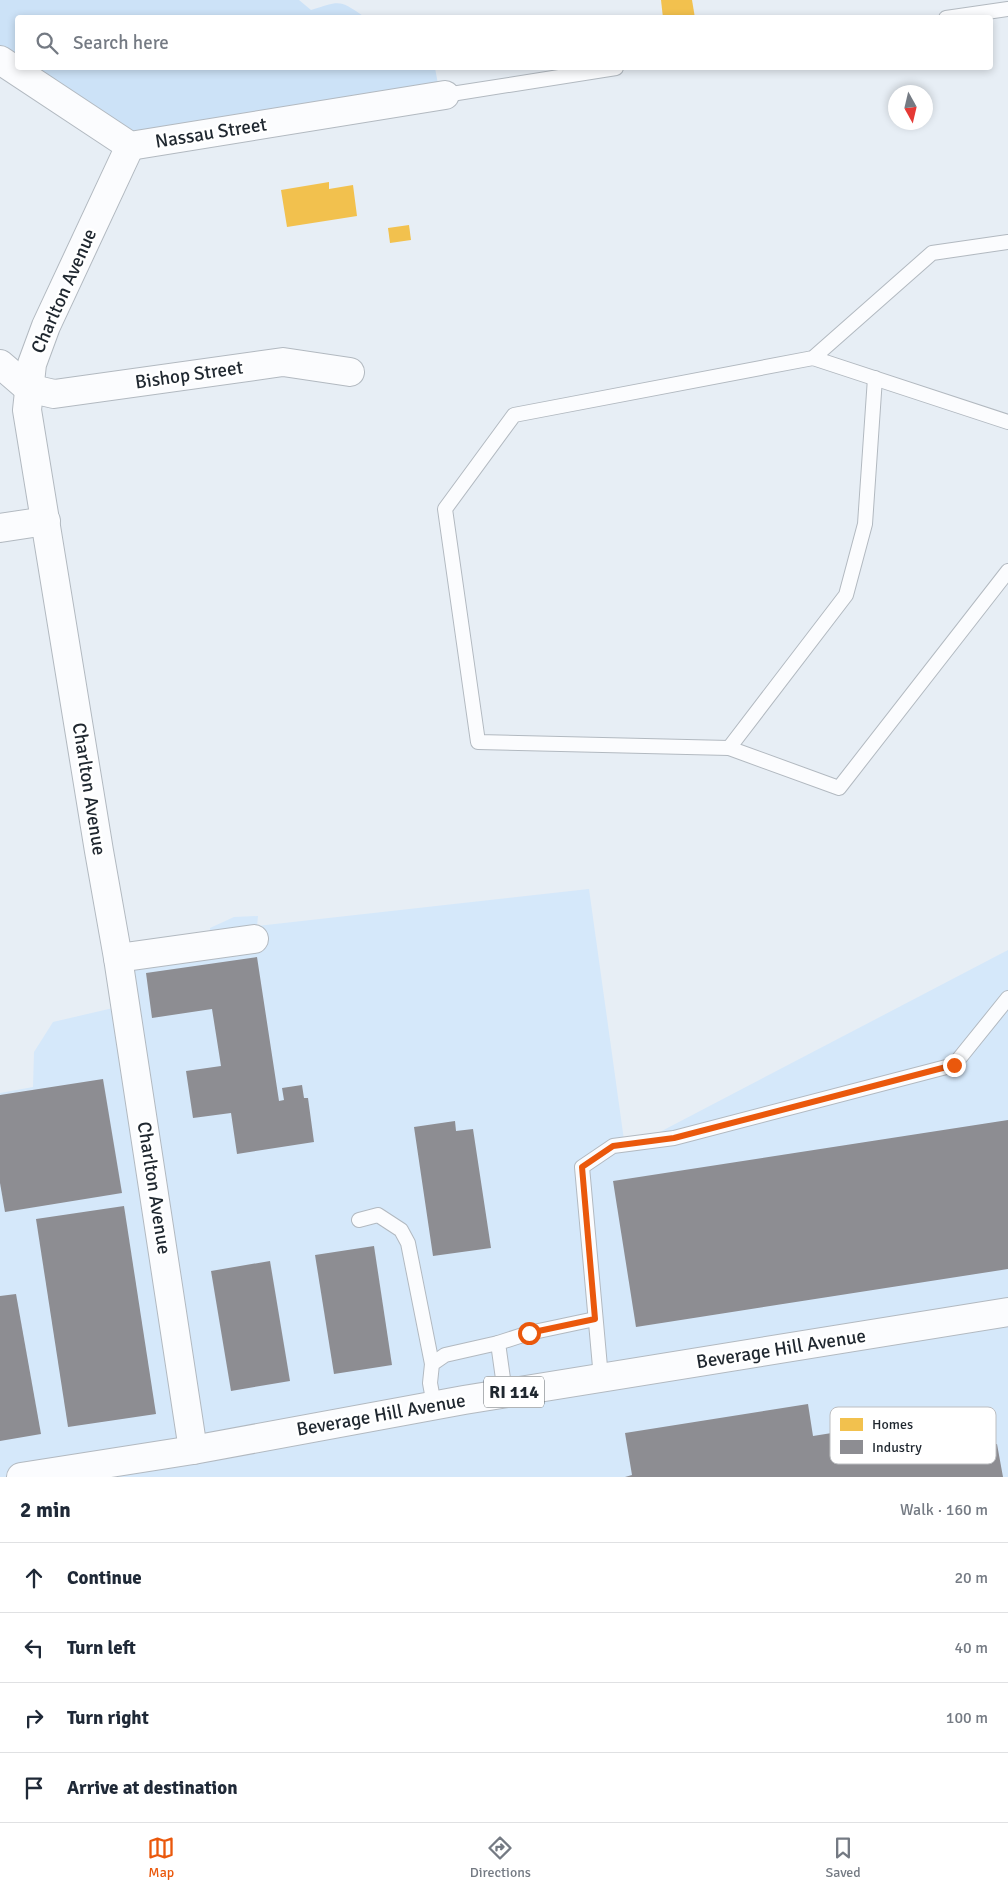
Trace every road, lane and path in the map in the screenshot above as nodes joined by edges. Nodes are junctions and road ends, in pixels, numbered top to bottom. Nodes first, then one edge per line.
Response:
1 (1008, 8) edge
2 (965, 15) edge
3 (0, 60) edge
4 (15, 70) edge
5 (15, 70) edge
6 (603, 70) edge
7 (445, 95) joint
8 (130, 146) junction
9 (1008, 242) edge
10 (813, 358) junction
11 (0, 364) edge
12 (350, 372) dead end
13 (875, 378) junction
14 (28, 388) junction
15 (1008, 422) edge
16 (46, 521) junction
17 (0, 528) edge
18 (1008, 571) edge
19 (729, 748) junction
20 (254, 939) dead end
21 (118, 958) junction
22 (1008, 998) edge
23 (359, 1220) dead end
24 (1008, 1312) edge
25 (595, 1319) junction
26 (498, 1343) junction
27 (432, 1364) junction
28 (601, 1378) junction
29 (505, 1393) junction
30 (434, 1405) junction
31 (192, 1450) junction
32 (21, 1477) edge

1 - 2 lane
3 - 5 street, Nassau Street
4 - 8 street, Nassau Street
6 - 7 lane
7 - 8 street, Nassau Street
8 - 14 street, Charlton Avenue
9 - 10 lane
10 - 13 lane
10 - 19 lane
11 - 14 street
12 - 14 street, Bishop Street
13 - 15 lane
13 - 19 lane
14 - 16 street, Charlton Avenue
16 - 17 street
16 - 21 street, Charlton Avenue
18 - 19 lane
20 - 21 street
21 - 31 street, Charlton Avenue
22 - 25 lane
23 - 27 lane
24 - 28 street, Beverage Hill Avenue / RI 114
25 - 26 lane
25 - 28 lane
26 - 27 lane
26 - 29 lane
27 - 30 lane
28 - 29 street, Beverage Hill Avenue / RI 114
29 - 30 street, Beverage Hill Avenue / RI 114
30 - 31 street, Beverage Hill Avenue / RI 114
31 - 32 street, Beverage Hill Avenue / RI 114

